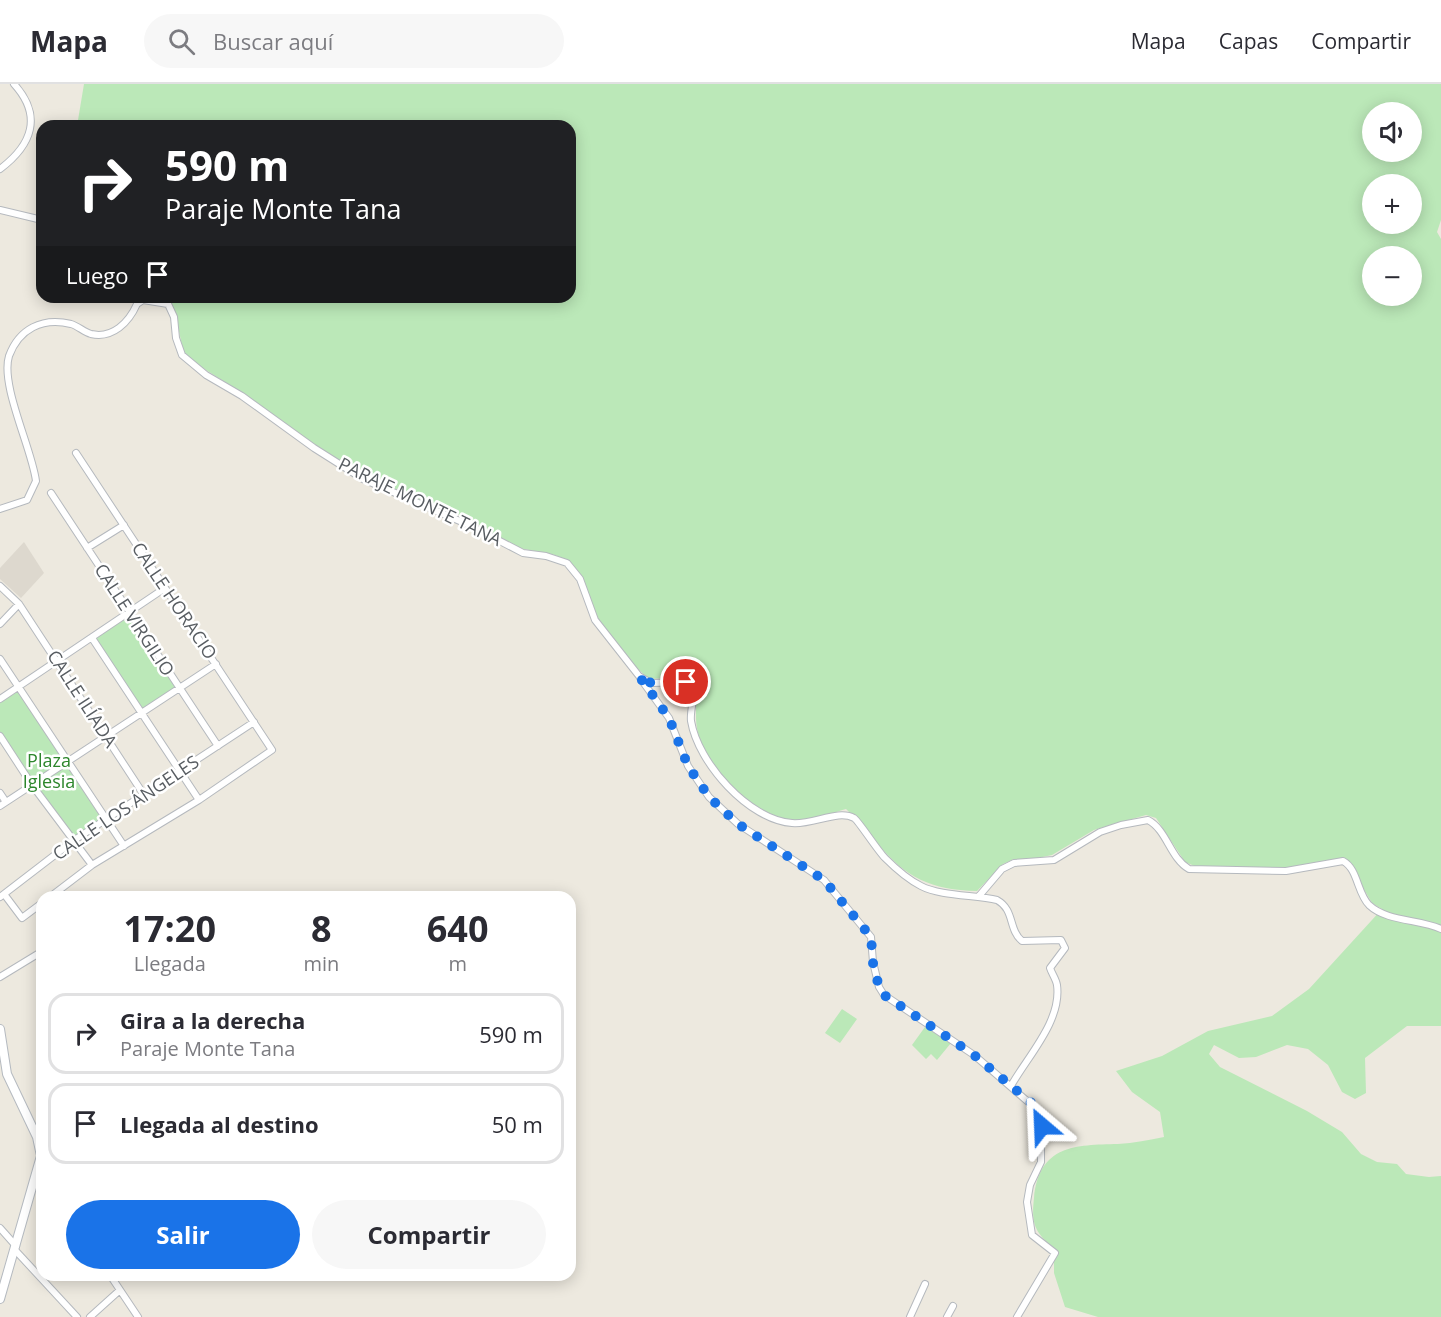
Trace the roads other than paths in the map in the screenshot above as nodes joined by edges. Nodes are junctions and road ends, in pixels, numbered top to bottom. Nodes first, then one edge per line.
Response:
1 (14, 84) edge
2 (0, 169) edge
3 (0, 210) edge
4 (36, 219) edge
5 (162, 303) edge
6 (137, 304) edge
7 (76, 453) dead end
8 (51, 493) dead end
9 (0, 509) edge
10 (123, 525) junction
11 (87, 548) junction
12 (0, 586) edge
13 (165, 588) junction
14 (19, 604) junction
15 (130, 612) junction
16 (0, 624) edge
17 (92, 638) junction
18 (0, 659) edge
19 (57, 661) junction
20 (216, 664) junction
21 (639, 676) junction
22 (19, 687) junction
23 (180, 688) junction
24 (0, 699) edge
25 (141, 714) junction
26 (254, 722) junction
27 (0, 736) edge
28 (106, 737) junction
29 (218, 746) junction
30 (68, 762) junction
31 (179, 771) junction
32 (32, 785) junction
33 (0, 793) edge
34 (144, 795) junction
35 (199, 801) junction
36 (3, 804) edge
37 (106, 820) junction
38 (73, 841) junction
39 (124, 846) junction
40 (92, 865) junction
41 (58, 891) edge
42 (2, 896) edge
43 (979, 896) junction
44 (36, 908) edge
45 (1441, 930) edge
46 (36, 955) edge
47 (0, 977) edge
48 (0, 1029) edge
49 (1011, 1086) junction
50 (36, 1139) edge
51 (36, 1178) edge
52 (0, 1228) edge
53 (15, 1248) junction
54 (36, 1271) edge
55 (45, 1281) edge
56 (114, 1281) edge
57 (925, 1284) dead end
58 (120, 1290) junction
59 (0, 1299) edge
60 (953, 1306) dead end
61 (77, 1317) edge
62 (90, 1317) edge
63 (138, 1317) edge
64 (910, 1317) edge
65 (947, 1317) edge
66 (1017, 1317) edge

1 - 2 street
3 - 4 street
5 - 21 street, PARAJE MONTE TANA
6 - 9 street
7 - 10 street, CALLE HORACIO
8 - 11 street, CALLE VIRGILIO
10 - 11 street
10 - 13 street, CALLE HORACIO
11 - 15 street, CALLE VIRGILIO
12 - 14 street, CALLE ILÍADA
13 - 15 street
13 - 20 street, CALLE HORACIO
14 - 16 street
14 - 19 street, CALLE ILÍADA
15 - 17 street
15 - 23 street, CALLE VIRGILIO
17 - 19 street
17 - 25 street
18 - 22 street
19 - 22 street
19 - 28 street, CALLE ILÍADA
20 - 23 street
20 - 26 street, CALLE HORACIO
21 - 43 street
21 - 49 street, PARAJE MONTE TANA
22 - 24 street
22 - 30 street
23 - 25 street
23 - 29 street, CALLE VIRGILIO
25 - 28 street
25 - 31 street
26 - 29 street, CALLE LOS ÁNGELES
26 - 35 street, CALLE HORACIO
27 - 32 street
28 - 30 street
28 - 34 street, CALLE ILÍADA
29 - 31 street, CALLE LOS ÁNGELES
30 - 32 street
30 - 37 street
31 - 34 street, CALLE LOS ÁNGELES
31 - 35 street
32 - 36 street
32 - 38 street
33 - 36 street
34 - 37 street, CALLE LOS ÁNGELES
35 - 39 street
37 - 38 street, CALLE LOS ÁNGELES
37 - 39 street
38 - 40 street
38 - 42 street, CALLE LOS ÁNGELES
39 - 40 street
40 - 41 street
42 - 44 street
43 - 45 street
43 - 49 street
46 - 47 street
48 - 50 main road
49 - 66 street, PARAJE MONTE TANA
51 - 53 main road
52 - 53 street
53 - 54 street
53 - 59 main road
55 - 61 street
56 - 58 street
57 - 64 street
58 - 62 street
58 - 63 street
60 - 65 street

